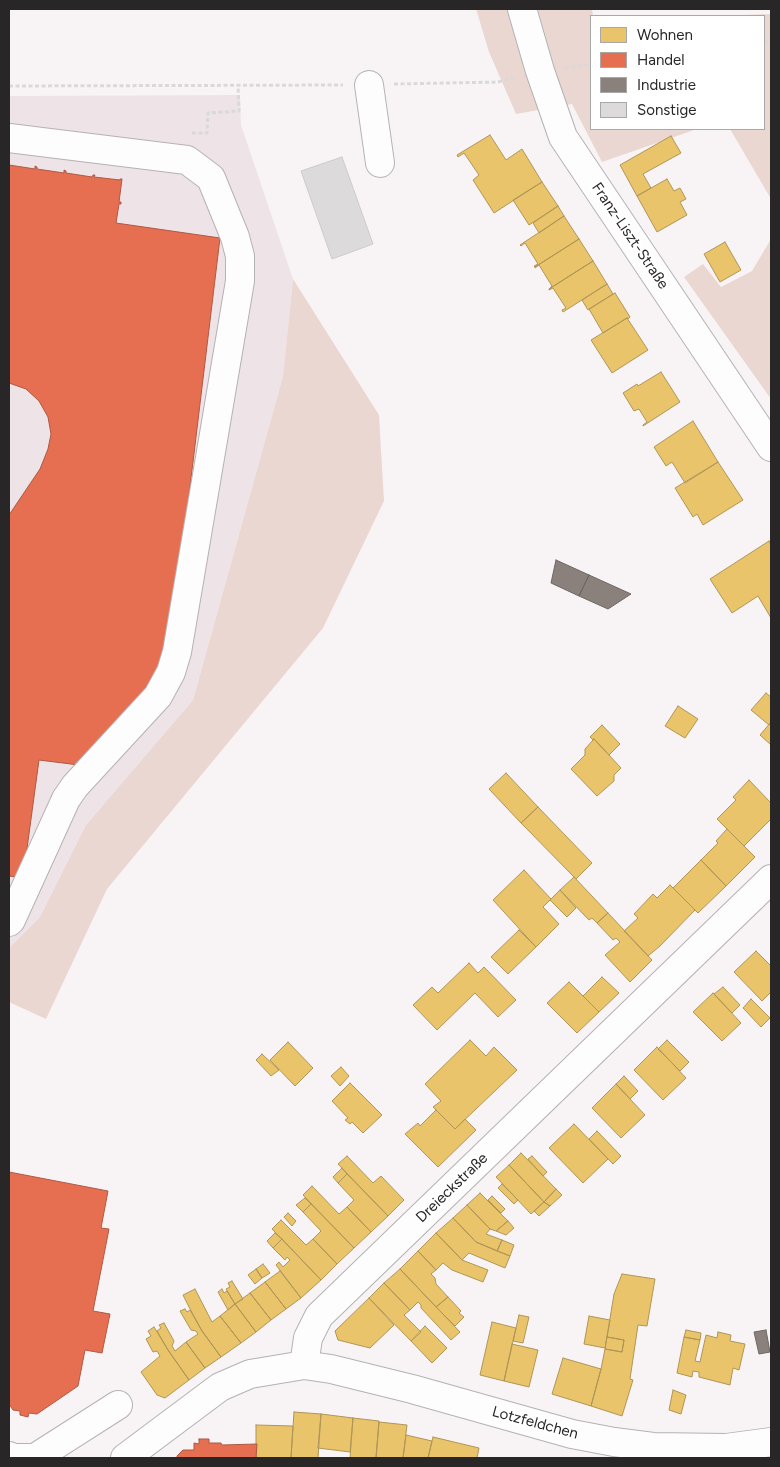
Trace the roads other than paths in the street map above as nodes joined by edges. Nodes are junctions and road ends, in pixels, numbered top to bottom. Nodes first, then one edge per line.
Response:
1 (522, 9) edge
2 (369, 85) road end
3 (9, 138) edge
4 (380, 163) dead end
5 (771, 447) edge
6 (771, 879) edge
7 (9, 922) edge
8 (304, 1365) junction
9 (118, 1405) dead end
10 (771, 1442) edge
11 (9, 1456) edge
12 (124, 1458) edge

1 - 5 street, Franz-Liszt-Straße
2 - 4 street
3 - 7 street
6 - 8 street, Dreieckstraße
8 - 10 street, Lotzfeldchen
8 - 12 street
9 - 11 street

